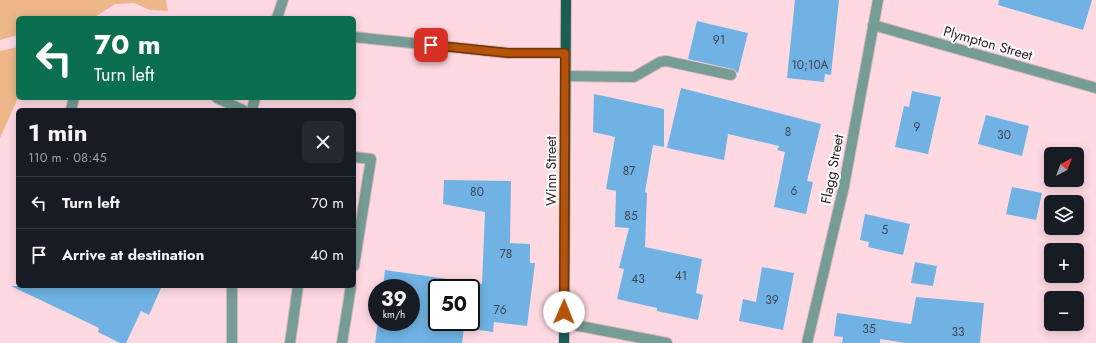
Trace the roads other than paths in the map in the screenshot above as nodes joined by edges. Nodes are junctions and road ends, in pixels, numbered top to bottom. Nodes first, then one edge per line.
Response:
1 (284, 0) edge
2 (566, 0) edge
3 (878, 0) edge
4 (278, 16) edge
5 (873, 25) junction
6 (356, 37) edge
7 (565, 53) junction
8 (731, 75) dead end
9 (566, 76) junction
10 (1096, 88) edge
11 (221, 100) edge
12 (239, 108) edge
13 (356, 157) edge
14 (356, 253) edge
15 (232, 288) edge
16 (298, 288) edge
17 (351, 288) edge
18 (564, 323) junction
19 (232, 343) edge
20 (290, 343) edge
21 (342, 343) edge
22 (564, 343) edge
23 (667, 343) edge
24 (807, 343) edge

1 - 4 street
2 - 7 main road, Winn Street
3 - 5 street, Flagg Street
5 - 10 street, Plympton Street
5 - 24 street, Flagg Street
6 - 7 street
7 - 9 main road, Winn Street
8 - 9 street
9 - 18 main road, Winn Street
11 - 12 street
13 - 14 street
15 - 19 street
16 - 20 street
17 - 21 street
18 - 22 main road, Winn Street
18 - 23 street

